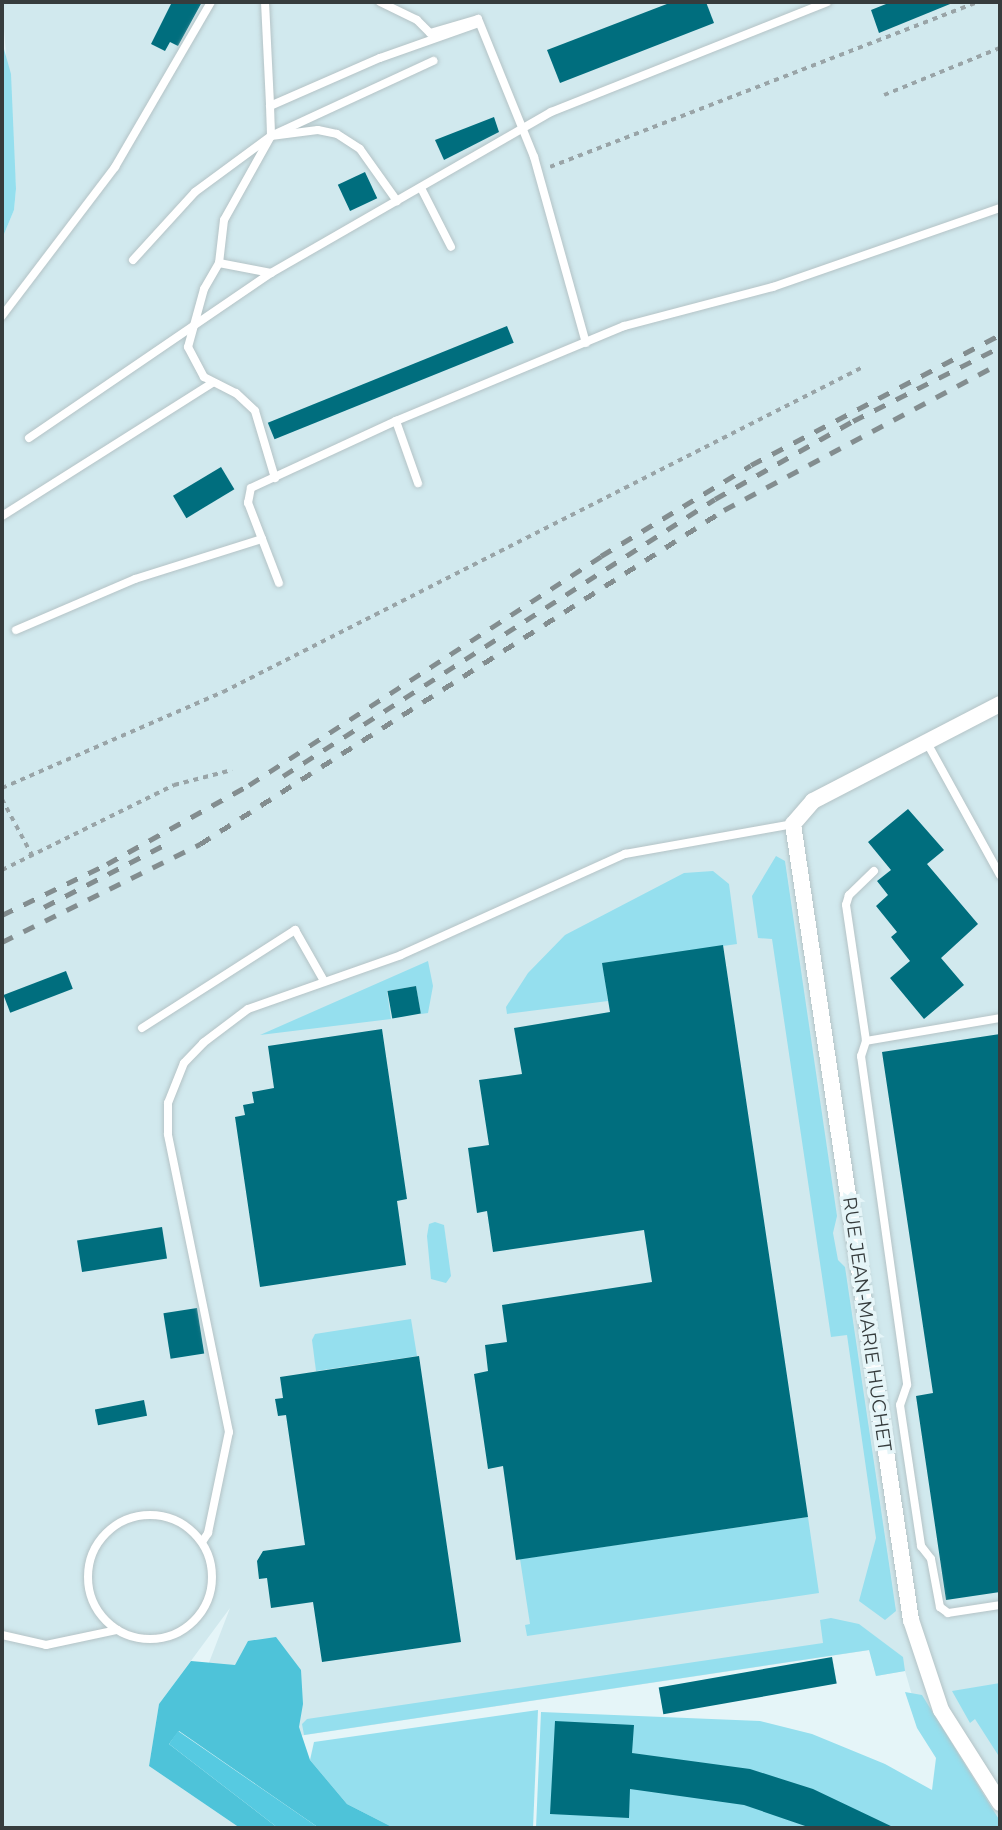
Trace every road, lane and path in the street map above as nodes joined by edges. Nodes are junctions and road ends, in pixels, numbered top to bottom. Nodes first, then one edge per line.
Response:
1 (211, 2) edge
2 (265, 2) edge
3 (380, 2) edge
4 (827, 2) edge
5 (976, 2) edge
6 (479, 23) junction
7 (1000, 48) edge
8 (433, 61) dead end
9 (884, 95) dead end
10 (270, 106) junction
11 (521, 130) junction
12 (271, 136) junction
13 (539, 172) junction
14 (421, 188) junction
15 (397, 201) junction
16 (1000, 208) edge
17 (450, 247) dead end
18 (133, 260) dead end
19 (219, 263) junction
20 (271, 273) junction
21 (2, 316) edge
22 (194, 321) junction
23 (586, 343) junction
24 (861, 368) dead end
25 (212, 383) junction
26 (396, 421) junction
27 (29, 438) dead end
28 (275, 478) junction
29 (418, 483) dead end
30 (2, 516) edge
31 (262, 539) junction
32 (279, 583) dead end
33 (16, 630) dead end
34 (1000, 704) edge
35 (926, 741) junction
36 (232, 770) dead end
37 (2, 788) edge
38 (2, 799) edge
39 (793, 824) junction
40 (32, 856) junction
41 (2, 870) edge
42 (874, 871) dead end
43 (1000, 874) edge
44 (324, 981) junction
45 (1000, 1018) edge
46 (142, 1028) dead end
47 (866, 1041) junction
48 (202, 1542) junction
49 (1000, 1605) edge
50 (117, 1630) junction
51 (2, 1635) edge
52 (1000, 1803) edge

1 - 21 lane
2 - 10 lane
3 - 6 lane
4 - 11 lane
5 - 13 path
6 - 10 lane
6 - 11 lane
7 - 9 path
8 - 12 lane
10 - 12 lane
11 - 13 lane
11 - 14 lane
12 - 15 lane
12 - 18 lane
12 - 19 lane
13 - 23 lane
14 - 15 lane
14 - 17 lane
15 - 20 lane
16 - 23 lane
19 - 20 lane
19 - 22 lane
20 - 22 lane
22 - 25 lane
22 - 27 lane
23 - 26 lane
24 - 37 path
25 - 28 lane
25 - 30 lane
26 - 28 lane
26 - 29 lane
28 - 31 lane
31 - 32 lane
31 - 33 lane
34 - 35 street
35 - 39 street
35 - 43 lane
36 - 40 path
38 - 40 path
39 - 44 lane
39 - 52 street, RUE JEAN-MARIE HUCHET
40 - 41 path
42 - 47 lane
44 - 46 lane
44 - 48 lane
45 - 47 lane
47 - 49 lane
48 - 50 lane
48 - 50 lane
50 - 51 lane

